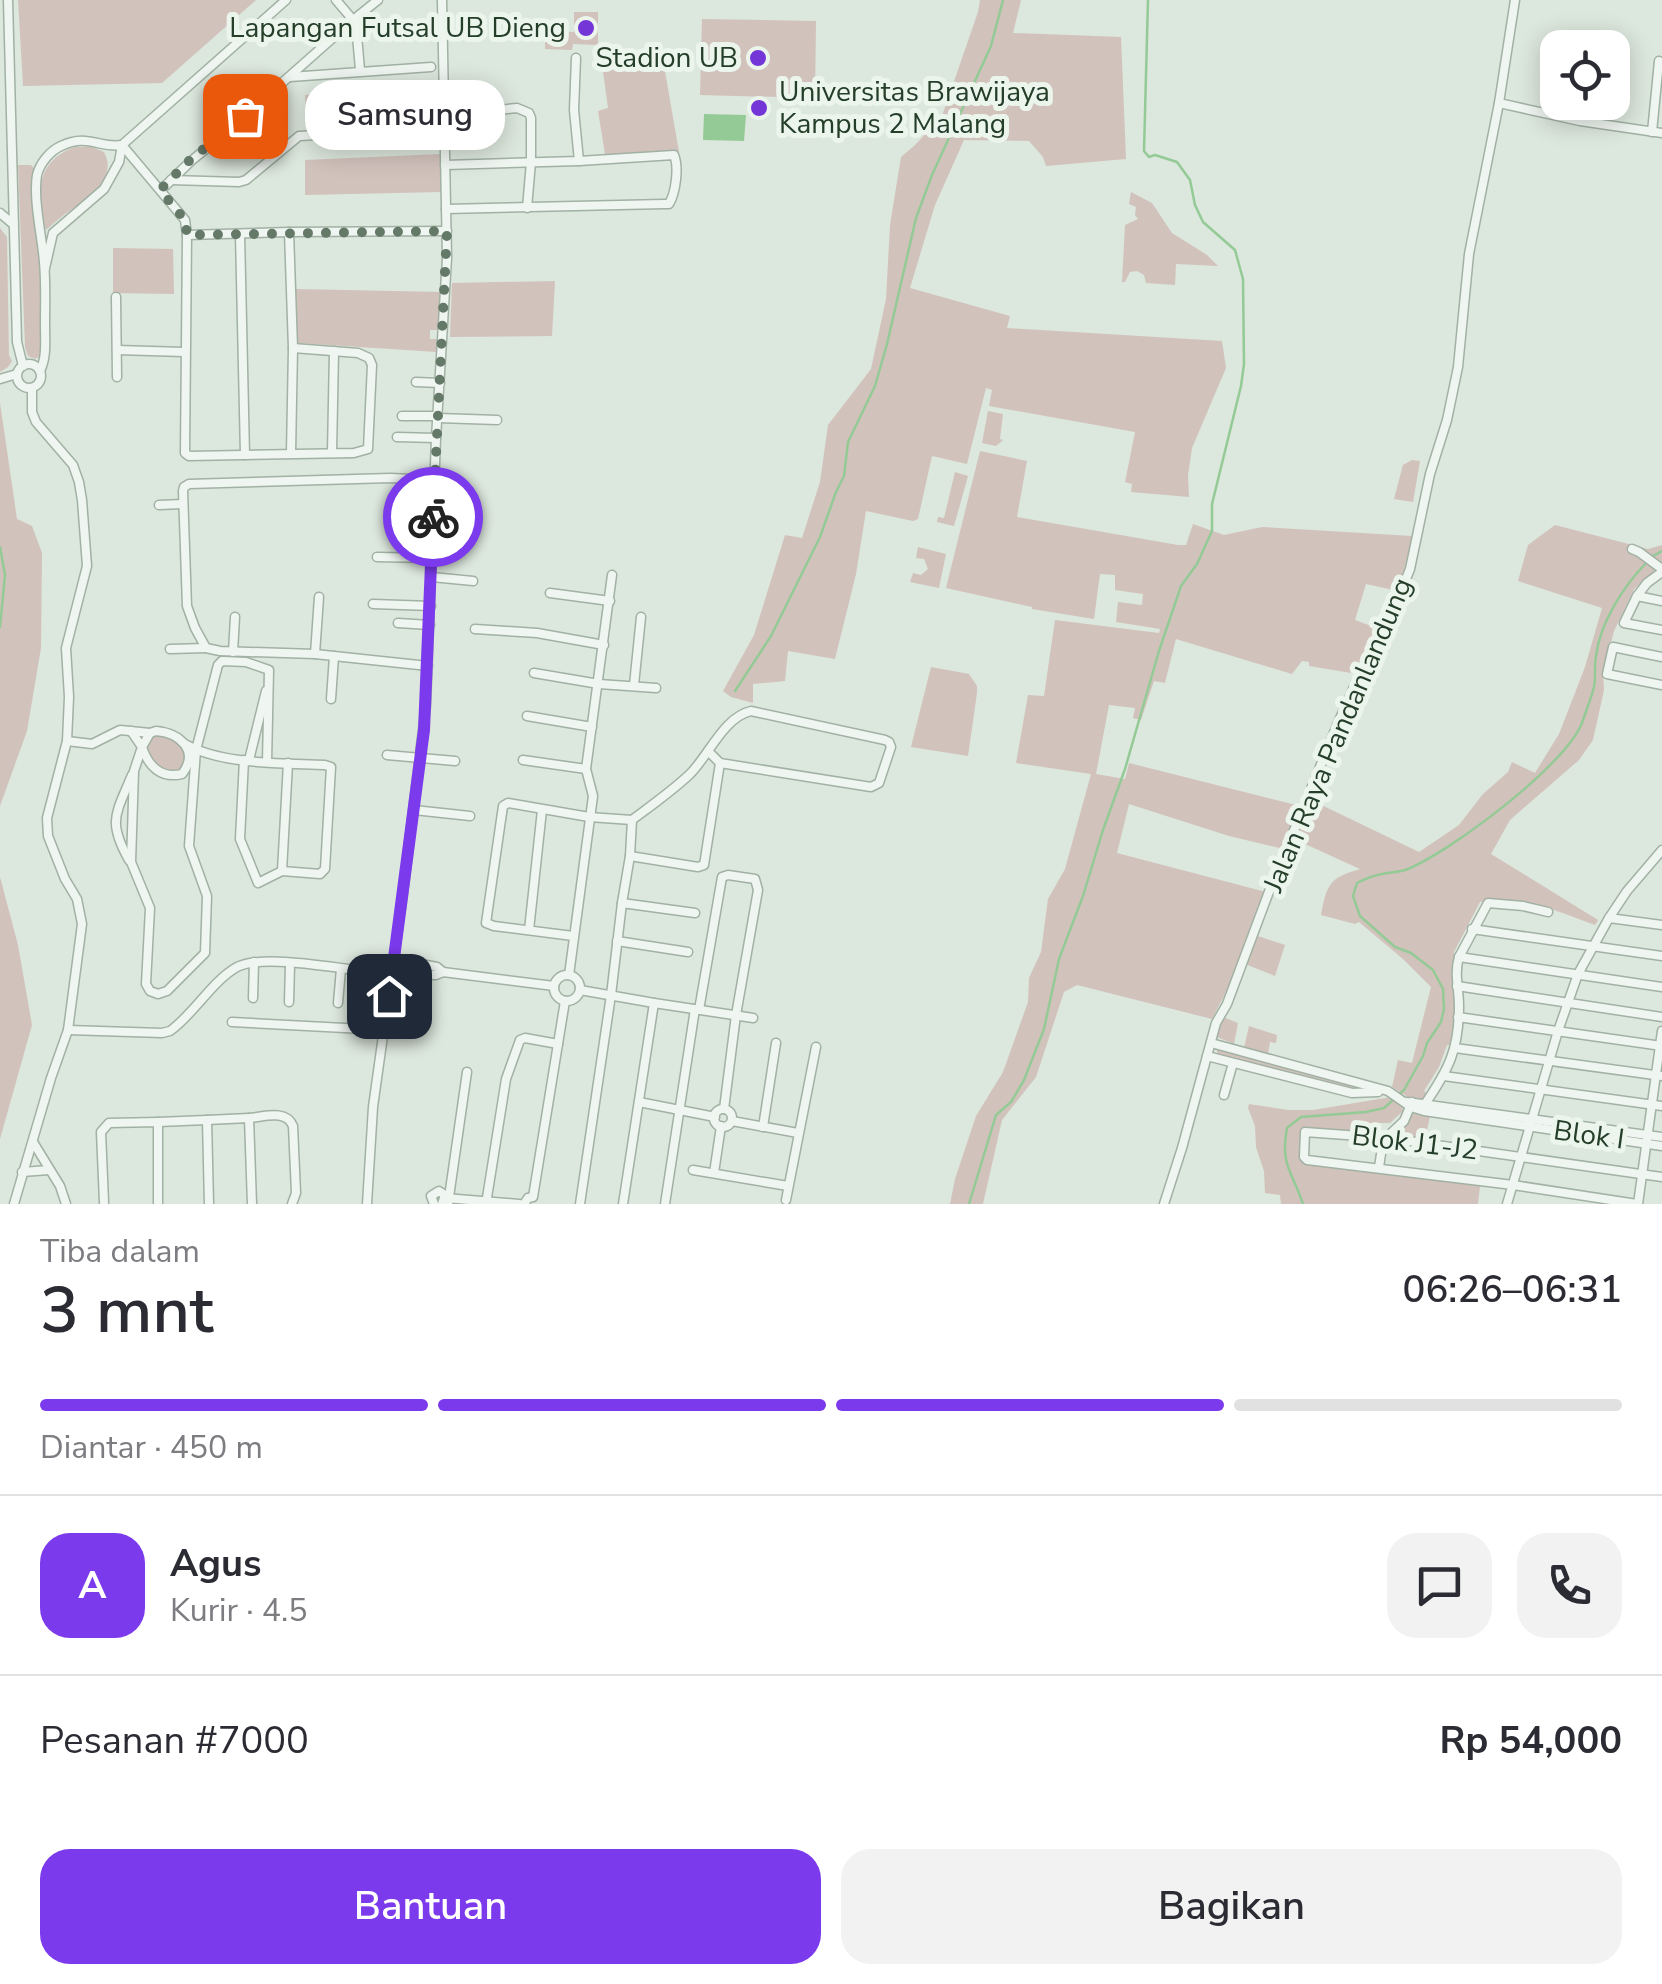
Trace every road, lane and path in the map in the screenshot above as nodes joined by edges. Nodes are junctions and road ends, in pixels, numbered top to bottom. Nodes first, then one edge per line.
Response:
1 (8, 0) edge
2 (286, 0) edge
3 (336, 0) edge
4 (378, 0) edge
5 (442, 0) edge
6 (1516, 0) edge
7 (350, 17) junction
8 (576, 58) dead end
9 (1662, 62) edge
10 (431, 67) dead end
11 (360, 70) junction
12 (290, 77) junction
13 (1498, 104) junction
14 (444, 115) junction
15 (416, 130) dead end
16 (1657, 132) edge
17 (122, 145) junction
18 (579, 161) junction
19 (531, 162) junction
20 (445, 165) junction
21 (171, 180) junction
22 (160, 190) junction
23 (12, 199) junction
24 (0, 200) edge
25 (527, 208) junction
26 (446, 209) junction
27 (0, 213) edge
28 (13, 224) junction
29 (447, 231) junction
30 (289, 232) junction
31 (41, 233) junction
32 (53, 233) junction
33 (240, 234) junction
34 (187, 235) junction
35 (45, 268) junction
36 (116, 298) dead end
37 (293, 348) junction
38 (118, 350) junction
39 (184, 352) junction
40 (334, 352) junction
41 (20, 370) junction
42 (40, 371) junction
43 (116, 377) dead end
44 (0, 379) edge
45 (416, 382) dead end
46 (440, 384) junction
47 (32, 388) junction
48 (402, 416) dead end
49 (438, 417) junction
50 (497, 420) dead end
51 (397, 437) dead end
52 (436, 438) junction
53 (332, 453) junction
54 (245, 454) junction
55 (291, 454) junction
56 (435, 480) junction
57 (183, 504) junction
58 (159, 505) dead end
59 (398, 520) dead end
60 (433, 522) junction
61 (473, 524) dead end
62 (1632, 549) dead end
63 (377, 557) dead end
64 (432, 558) junction
65 (1661, 569) edge
66 (612, 575) dead end
67 (432, 578) junction
68 (473, 580) dead end
69 (550, 594) dead end
70 (1637, 596) junction
71 (319, 597) dead end
72 (610, 601) junction
73 (1662, 601) edge
74 (372, 604) dead end
75 (431, 606) junction
76 (234, 617) dead end
77 (641, 617) dead end
78 (398, 623) dead end
79 (430, 625) junction
80 (475, 629) dead end
81 (1662, 630) edge
82 (604, 645) junction
83 (206, 648) junction
84 (170, 649) dead end
85 (233, 652) junction
86 (314, 654) junction
87 (334, 656) junction
88 (1662, 658) edge
89 (428, 666) junction
90 (534, 673) dead end
91 (269, 677) junction
92 (599, 684) junction
93 (634, 685) junction
94 (1662, 685) edge
95 (656, 688) dead end
96 (331, 699) dead end
97 (527, 716) dead end
98 (592, 727) junction
99 (131, 731) junction
100 (150, 733) junction
101 (67, 742) junction
102 (185, 744) junction
103 (142, 746) junction
104 (709, 752) junction
105 (387, 755) dead end
106 (195, 756) junction
107 (421, 758) junction
108 (247, 760) junction
109 (522, 760) dead end
110 (454, 761) dead end
111 (267, 762) junction
112 (288, 763) junction
113 (720, 763) junction
114 (150, 764) junction
115 (134, 769) junction
116 (586, 769) junction
117 (182, 774) junction
118 (192, 779) junction
119 (414, 810) junction
120 (542, 810) junction
121 (470, 816) dead end
122 (590, 817) junction
123 (632, 820) junction
124 (1662, 850) edge
125 (630, 856) junction
126 (130, 862) junction
127 (1652, 862) junction
128 (1662, 864) edge
129 (282, 871) junction
130 (258, 883) junction
131 (264, 896) dead end
132 (622, 903) junction
133 (1548, 912) dead end
134 (694, 913) dead end
135 (1608, 918) junction
136 (1662, 926) edge
137 (1472, 929) junction
138 (529, 930) junction
139 (573, 936) junction
140 (617, 941) junction
141 (1592, 946) junction
142 (688, 952) dead end
143 (1662, 956) edge
144 (1458, 957) junction
145 (394, 959) junction
146 (254, 962) junction
147 (413, 962) junction
148 (290, 964) junction
149 (341, 969) junction
150 (443, 972) junction
151 (392, 974) junction
152 (412, 974) junction
153 (1578, 974) junction
154 (569, 975) junction
155 (554, 986) junction
156 (1457, 986) junction
157 (1662, 986) edge
158 (580, 990) junction
159 (611, 995) junction
160 (253, 998) dead end
161 (564, 1000) junction
162 (289, 1002) dead end
163 (338, 1002) dead end
164 (654, 1003) junction
165 (1567, 1003) junction
166 (697, 1009) junction
167 (736, 1015) junction
168 (1662, 1016) edge
169 (752, 1018) dead end
170 (1458, 1018) junction
171 (232, 1022) dead end
172 (68, 1030) junction
173 (384, 1030) junction
174 (1558, 1031) junction
175 (1662, 1031) edge
176 (776, 1043) dead end
177 (558, 1044) junction
178 (1661, 1046) edge
179 (816, 1047) dead end
180 (1454, 1048) junction
181 (1209, 1049) junction
182 (1550, 1060) junction
183 (1232, 1063) junction
184 (468, 1072) dead end
185 (1444, 1076) junction
186 (1659, 1076) edge
187 (1542, 1089) junction
188 (1391, 1093) junction
189 (1224, 1096) dead end
190 (639, 1102) junction
191 (1409, 1103) junction
192 (1425, 1104) junction
193 (1658, 1105) edge
194 (724, 1109) junction
195 (678, 1110) junction
196 (714, 1117) junction
197 (249, 1118) junction
198 (207, 1120) junction
199 (732, 1121) junction
200 (158, 1122) junction
201 (1532, 1123) junction
202 (721, 1126) junction
203 (764, 1127) junction
204 (798, 1133) junction
205 (1662, 1137) edge
206 (1387, 1138) junction
207 (1648, 1140) junction
208 (34, 1142) junction
209 (1662, 1146) edge
210 (1522, 1157) junction
211 (1379, 1167) junction
212 (49, 1170) junction
213 (693, 1170) dead end
214 (22, 1172) junction
215 (714, 1173) junction
216 (1643, 1174) junction
217 (1662, 1176) edge
218 (1513, 1185) junction
219 (788, 1186) junction
220 (536, 1200) edge
221 (786, 1200) dead end
222 (446, 1201) edge
223 (104, 1202) edge
224 (486, 1203) edge
225 (14, 1204) edge
226 (66, 1204) edge
227 (158, 1204) edge
228 (210, 1204) edge
229 (252, 1204) edge
230 (292, 1204) edge
231 (367, 1204) edge
232 (434, 1204) edge
233 (521, 1204) edge
234 (580, 1204) edge
235 (624, 1204) edge
236 (664, 1204) edge
237 (1164, 1204) edge
238 (1507, 1204) edge
239 (1638, 1204) edge

1 - 23 street
2 - 17 street
3 - 7 street
4 - 7 street
5 - 14 street
6 - 13 street, Jalan Raya Pandanlandung
7 - 11 street
7 - 12 street
8 - 18 street
9 - 16 street
10 - 11 street
11 - 12 street
12 - 21 street
13 - 16 street
13 - 181 street, Jalan Raya Pandanlandung
14 - 19 street
14 - 20 street
15 - 21 street
17 - 22 street
17 - 31 street
17 - 32 street
18 - 19 street
18 - 25 street
19 - 20 street
19 - 25 street
20 - 26 street
21 - 22 street
22 - 34 street
23 - 24 street
23 - 28 street
25 - 26 street
26 - 29 street
27 - 28 street
28 - 41 street
29 - 30 street
29 - 46 street
30 - 33 street
30 - 37 street
31 - 32 street
31 - 35 street
32 - 35 street
33 - 34 street
33 - 54 street
34 - 39 street
35 - 42 street
36 - 38 street
37 - 40 street
37 - 55 street
38 - 39 street
38 - 43 street
39 - 54 street
40 - 53 street
40 - 53 street
41 - 42 street
41 - 44 street
41 - 47 street
42 - 47 street
45 - 46 street
46 - 49 street
47 - 101 street
48 - 49 street
49 - 50 street
49 - 52 street
51 - 52 street
52 - 56 street
53 - 55 street
54 - 55 street
56 - 57 street
56 - 60 street
57 - 58 street
57 - 83 street
59 - 60 street
60 - 61 street
60 - 64 street
62 - 65 street
63 - 64 street
64 - 67 street
65 - 70 street
66 - 72 street
67 - 68 street
67 - 75 street
69 - 72 street
70 - 73 street
70 - 81 street
71 - 86 street
72 - 82 street
74 - 75 street
75 - 79 street
76 - 85 street
77 - 93 street
78 - 79 street
79 - 89 street
80 - 82 street
82 - 92 street
83 - 84 street
83 - 85 street
85 - 86 street
86 - 87 street
87 - 89 street
87 - 96 street
88 - 94 street
89 - 107 street
90 - 92 street
91 - 106 street
91 - 108 street
91 - 111 street
92 - 93 street
92 - 98 street
93 - 95 street
97 - 98 street
98 - 116 street
99 - 100 street
99 - 101 street
99 - 103 street
100 - 102 street
100 - 103 street
101 - 172 street
102 - 106 street
102 - 106 street
103 - 114 street
103 - 115 street
104 - 113 street
104 - 113 street
104 - 123 street
105 - 107 street
106 - 108 street
106 - 117 street
106 - 118 street
107 - 110 street
107 - 119 street
108 - 111 street
108 - 130 street
109 - 116 street
111 - 112 street
112 - 129 street
112 - 129 street
113 - 125 street
114 - 115 street
114 - 117 street
115 - 126 street
115 - 126 street
116 - 122 street
117 - 118 street
118 - 126 street
119 - 121 street
119 - 145 street
120 - 122 street
120 - 138 street
120 - 138 street
122 - 123 street
122 - 139 street
123 - 125 street
124 - 127 street
125 - 132 street
127 - 128 street
127 - 135 street
129 - 130 street
130 - 131 street
132 - 134 street
132 - 140 street
133 - 137 street
135 - 136 street
135 - 141 street
137 - 141 street
137 - 144 street
138 - 139 street
139 - 154 street
140 - 142 street
140 - 159 street
141 - 143 street
141 - 153 street
144 - 153 street
144 - 156 street
145 - 147 street
145 - 151 street
146 - 148 street
146 - 160 street
146 - 172 street
147 - 150 street
147 - 152 street
148 - 149 street
148 - 162 street
149 - 151 street
149 - 163 street
150 - 152 street
150 - 155 street
151 - 152 street
151 - 173 street
153 - 157 street
153 - 165 street
154 - 155 street
154 - 158 street
155 - 161 street
156 - 165 street
156 - 170 street
158 - 159 street
158 - 161 street
159 - 164 street
159 - 234 street
161 - 177 street
164 - 166 street
164 - 190 street
165 - 168 street
165 - 174 street
166 - 167 street
166 - 167 street
166 - 195 street
167 - 169 street
167 - 194 street
170 - 174 street
170 - 180 street
171 - 173 street
172 - 208 street
173 - 231 street
174 - 178 street
174 - 182 street
175 - 178 street
176 - 203 street
177 - 220 street
177 - 224 street
178 - 186 street
179 - 204 street
180 - 182 street
180 - 185 street
181 - 183 street
181 - 188 street
181 - 237 street, Jalan Raya Pandanlandung
182 - 186 street
182 - 187 street
183 - 188 street
183 - 189 street
184 - 222 street
185 - 187 street
185 - 192 street
186 - 193 street
187 - 193 street
187 - 201 street
188 - 191 street
190 - 195 street
190 - 235 street
191 - 192 street
191 - 201 street
191 - 206 street
192 - 201 street
193 - 207 street
194 - 196 street
194 - 199 street
195 - 196 street
195 - 236 street
196 - 202 street
197 - 198 street
197 - 229 street
197 - 230 street
198 - 200 street
198 - 228 street
199 - 202 street
199 - 203 street
200 - 223 street
200 - 227 street
201 - 207 street
201 - 210 street
202 - 215 street
203 - 204 street
204 - 219 street
205 - 207 street
206 - 210 street, Blok J1-J2
206 - 211 street
206 - 211 street, Blok J1-J2
207 - 209 street
207 - 216 street
208 - 212 street
208 - 214 street
210 - 216 street, Blok J1-J2
210 - 218 street
211 - 218 street
212 - 214 street
212 - 226 street
213 - 215 street
214 - 225 street
215 - 219 street
216 - 217 street, Blok J1-J2
216 - 239 street
218 - 238 street
218 - 239 street
219 - 221 street
220 - 233 street
222 - 224 street
222 - 232 street
224 - 233 street

